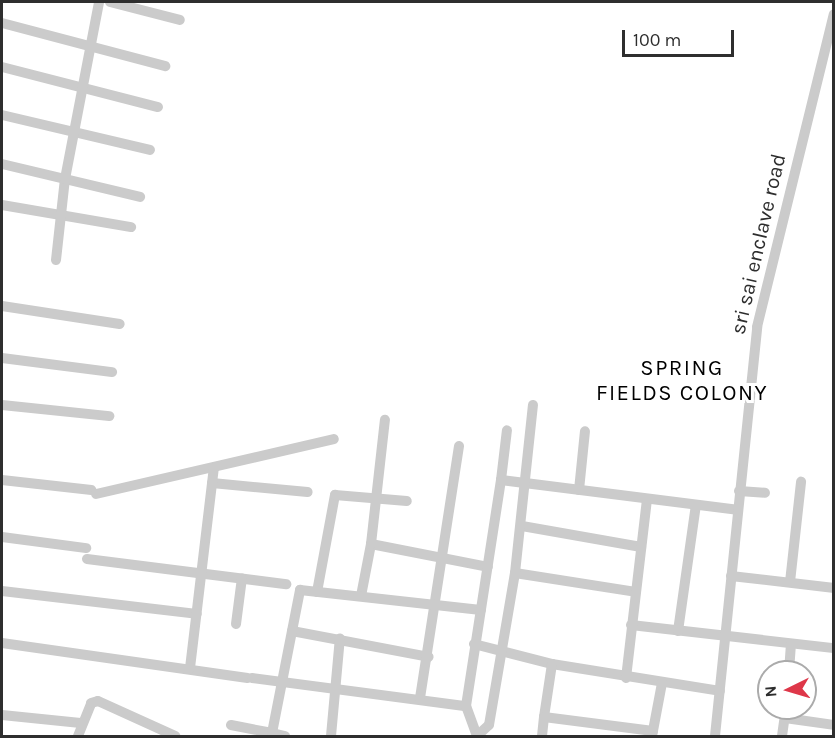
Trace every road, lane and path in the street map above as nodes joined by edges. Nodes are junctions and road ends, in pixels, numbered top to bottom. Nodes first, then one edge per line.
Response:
1 (99, 2) edge
2 (110, 2) edge
3 (834, 14) edge
4 (180, 20) dead end
5 (2, 23) edge
6 (91, 46) junction
7 (165, 66) dead end
8 (2, 67) edge
9 (82, 90) junction
10 (158, 107) dead end
11 (2, 115) edge
12 (74, 134) junction
13 (150, 150) dead end
14 (2, 164) edge
15 (65, 179) junction
16 (140, 196) dead end
17 (2, 205) edge
18 (60, 216) junction
19 (131, 227) dead end
20 (56, 260) dead end
21 (2, 306) edge
22 (120, 324) dead end
23 (2, 358) edge
24 (112, 372) dead end
25 (2, 405) edge
26 (533, 405) dead end
27 (109, 416) dead end
28 (385, 420) dead end
29 (507, 430) dead end
30 (585, 431) dead end
31 (334, 440) dead end
32 (459, 446) dead end
33 (214, 468) junction
34 (2, 480) edge
35 (501, 480) junction
36 (801, 482) dead end
37 (212, 483) junction
38 (527, 483) junction
39 (579, 490) junction
40 (739, 491) junction
41 (308, 492) dead end
42 (765, 493) dead end
43 (376, 496) junction
44 (647, 500) junction
45 (407, 501) dead end
46 (696, 506) junction
47 (737, 510) junction
48 (522, 526) junction
49 (2, 537) edge
50 (371, 544) junction
51 (641, 547) junction
52 (442, 561) junction
53 (488, 567) junction
54 (201, 573) junction
55 (515, 573) junction
56 (731, 576) junction
57 (242, 579) junction
58 (790, 582) junction
59 (286, 584) dead end
60 (834, 588) edge
61 (2, 591) edge
62 (316, 592) junction
63 (636, 592) junction
64 (361, 596) junction
65 (435, 606) junction
66 (481, 610) junction
67 (197, 614) junction
68 (236, 624) dead end
69 (631, 625) junction
70 (291, 631) junction
71 (678, 631) junction
72 (340, 638) junction
73 (723, 638) junction
74 (2, 643) edge
75 (474, 644) junction
76 (791, 644) junction
77 (834, 648) edge
78 (502, 652) junction
79 (429, 657) junction
80 (790, 660) edge
81 (552, 664) junction
82 (190, 668) junction
83 (626, 678) junction
84 (282, 683) junction
85 (662, 683) junction
86 (336, 687) junction
87 (720, 691) junction
88 (420, 698) junction
89 (466, 706) junction
90 (2, 715) edge
91 (544, 717) junction
92 (784, 720) edge
93 (814, 720) edge
94 (81, 723) junction
95 (231, 725) dead end
96 (834, 725) edge
97 (272, 733) junction
98 (652, 734) edge
99 (78, 736) edge
100 (176, 736) edge
101 (285, 736) edge
102 (331, 736) edge
103 (477, 736) edge
104 (542, 736) edge
105 (716, 736) edge
106 (782, 736) edge

1 - 6 street
2 - 4 street
3 - 40 street, sri sai enclave road
5 - 6 street
6 - 7 street
6 - 9 street
8 - 9 street
9 - 10 street
9 - 12 street
11 - 12 street
12 - 13 street
12 - 15 street
14 - 15 street
15 - 16 street
15 - 18 street
17 - 18 street
18 - 19 street
18 - 20 street
21 - 22 street
23 - 24 street
25 - 27 street
26 - 38 street
28 - 43 street
29 - 35 street
30 - 39 street
31 - 33 street
32 - 52 street
33 - 34 street
33 - 37 street
35 - 38 street
35 - 53 street
36 - 58 street
37 - 41 street
37 - 54 street
38 - 39 street
38 - 48 street
39 - 44 street
40 - 42 street
40 - 47 street, sri sai enclave road
43 - 45 street
43 - 50 street
43 - 62 street
44 - 46 street
44 - 51 street
46 - 47 street
46 - 71 street
47 - 56 street, sri sai enclave road
48 - 51 street
48 - 55 street
49 - 54 street
50 - 52 street
50 - 64 street
51 - 63 street
52 - 53 street
52 - 65 street
53 - 66 street
54 - 57 street
54 - 67 street
55 - 63 street
55 - 78 street
56 - 58 street
56 - 73 street, sri sai enclave road
57 - 59 street
57 - 68 street
58 - 60 street
61 - 67 street
62 - 64 street
62 - 70 street
63 - 69 street
64 - 65 street
65 - 66 street
65 - 79 street
66 - 75 street
67 - 82 street
69 - 71 street
69 - 83 street
70 - 72 street
70 - 84 street
71 - 73 street
72 - 79 street
72 - 86 street
73 - 76 street
73 - 87 street, sri sai enclave road
74 - 82 street
75 - 78 street
75 - 89 street
76 - 77 street
76 - 80 street
78 - 81 street
78 - 103 street
79 - 88 street
81 - 83 street
81 - 91 street
82 - 84 street
83 - 85 street
84 - 86 street
84 - 97 street
85 - 87 street
85 - 98 street
86 - 88 street
86 - 102 street
87 - 105 street, sri sai enclave road
88 - 89 street
89 - 103 street
90 - 94 street
91 - 98 street
91 - 104 street
92 - 106 street
93 - 96 street
94 - 99 street
94 - 100 street
95 - 97 street
97 - 101 street

